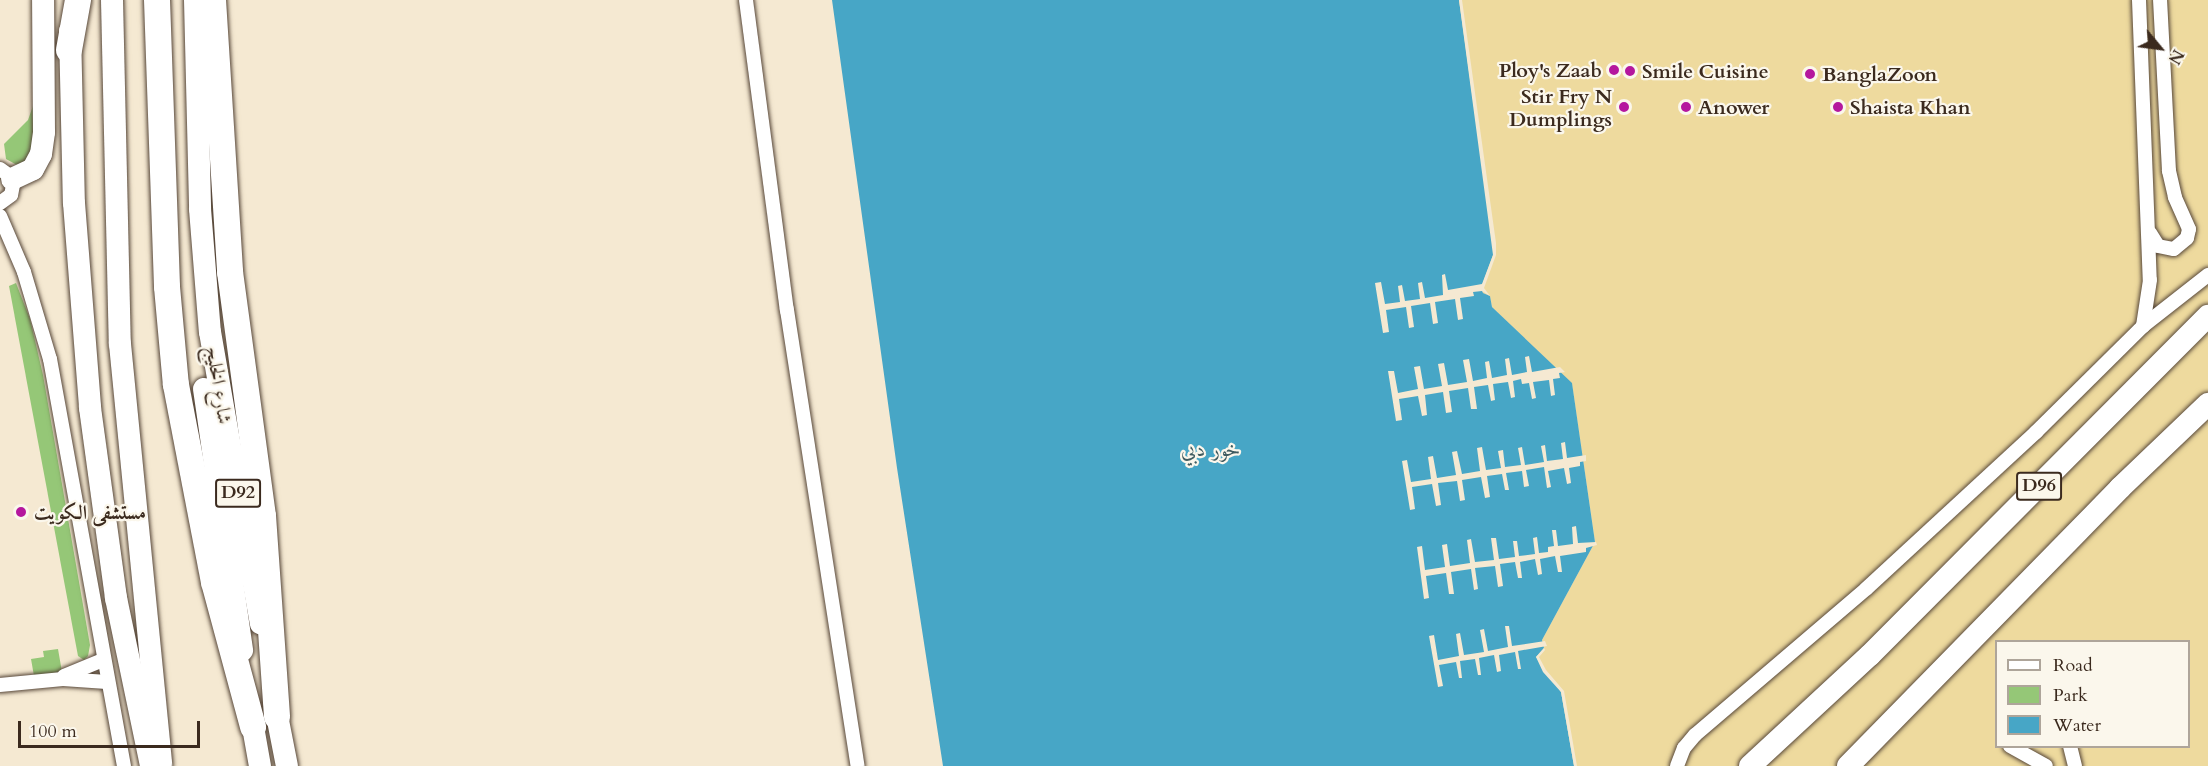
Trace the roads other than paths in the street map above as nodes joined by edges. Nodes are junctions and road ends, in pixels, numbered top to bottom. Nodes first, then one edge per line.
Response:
1 (43, 0) edge
2 (70, 0) edge
3 (78, 0) edge
4 (112, 0) edge
5 (146, 0) edge
6 (157, 0) edge
7 (195, 0) edge
8 (213, 0) edge
9 (746, 0) edge
10 (2139, 0) edge
11 (2160, 0) edge
12 (69, 50) junction
13 (160, 138) junction
14 (6, 182) edge
15 (3, 222) edge
16 (2149, 231) junction
17 (2208, 275) edge
18 (205, 278) junction
19 (2208, 316) edge
20 (2143, 326) junction
21 (2208, 404) edge
22 (103, 660) junction
23 (56, 679) junction
24 (107, 682) junction
25 (0, 685) edge
26 (277, 717) junction
27 (253, 727) junction
28 (2012, 748) edge
29 (2070, 748) edge
30 (124, 766) edge
31 (152, 766) edge
32 (161, 766) edge
33 (260, 766) edge
34 (287, 766) edge
35 (858, 766) edge
36 (1677, 766) edge
37 (1750, 766) edge
38 (1848, 766) edge
39 (2046, 766) edge
40 (2075, 766) edge

1 - 14 main road
2 - 12 main road
3 - 12 highway
4 - 32 main road
5 - 13 main road
6 - 13 highway
7 - 18 main road, شارع الخليج / D92
8 - 26 highway
9 - 35 street
10 - 16 street
11 - 16 street
12 - 31 main road
13 - 27 highway
14 - 15 street
15 - 22 street
16 - 20 street
17 - 20 street
18 - 26 main road, شارع الخليج / D92
18 - 27 main road
19 - 37 main road, D96
20 - 36 street
21 - 38 main road
22 - 23 street
22 - 24 street
23 - 24 street
23 - 25 street
24 - 30 street
26 - 34 main road, شارع الخليج / D92
27 - 33 main road
28 - 39 street
29 - 40 street

